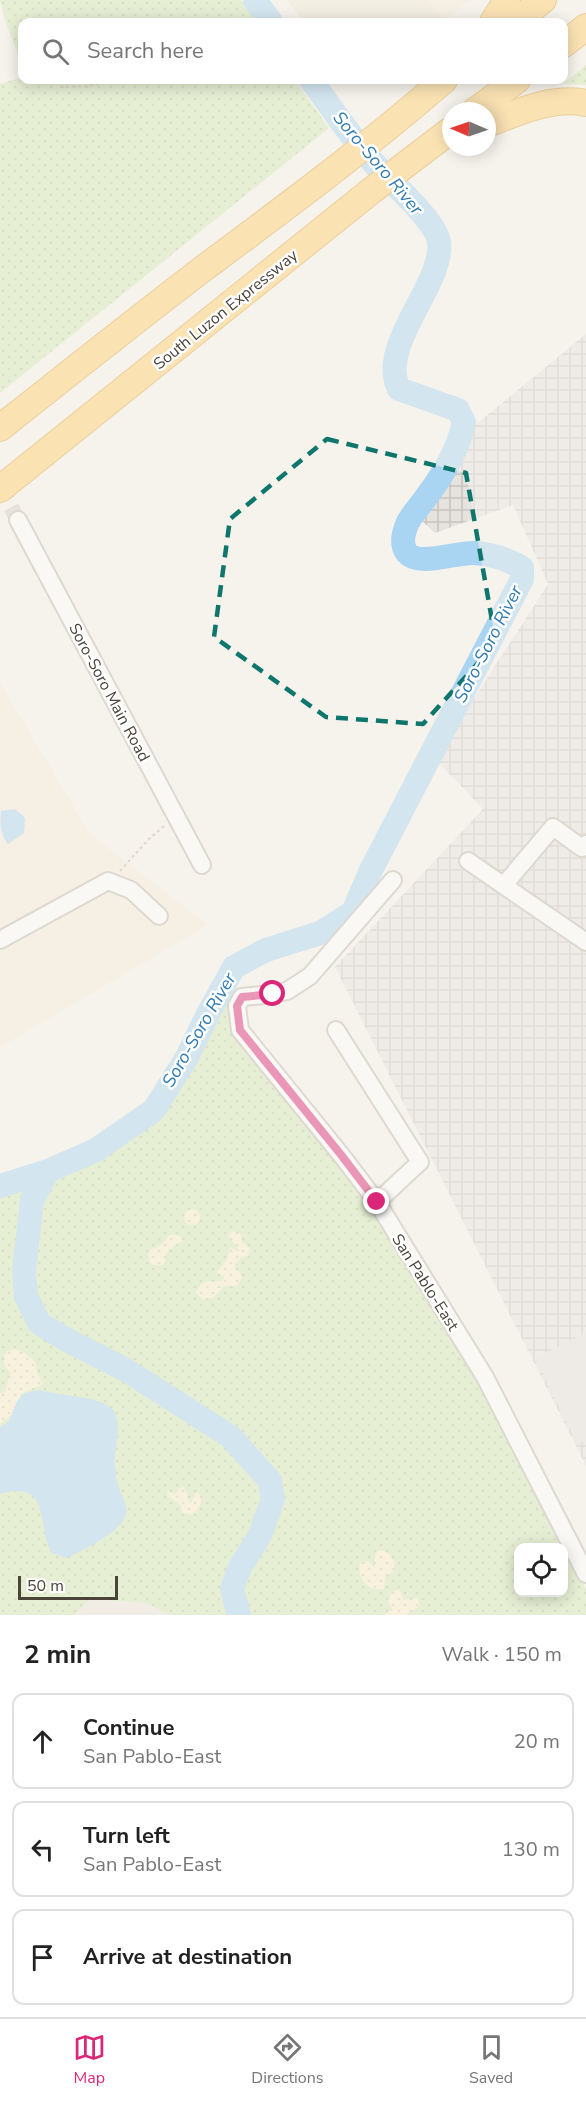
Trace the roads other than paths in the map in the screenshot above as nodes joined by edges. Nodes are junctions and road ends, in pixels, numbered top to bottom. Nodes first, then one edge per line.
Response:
1 (507, 0) edge
2 (543, 0) edge
3 (496, 18) edge
4 (520, 18) edge
5 (586, 27) edge
6 (568, 41) edge
7 (439, 84) edge
8 (512, 84) edge
9 (487, 102) edge
10 (586, 103) edge
11 (496, 121) edge
12 (440, 142) edge
13 (0, 428) edge
14 (0, 489) edge
15 (18, 520) tunnel mouth
16 (586, 844) edge
17 (468, 861) dead end
18 (202, 865) dead end
19 (393, 880) dead end
20 (504, 885) junction
21 (159, 916) dead end
22 (0, 940) edge
23 (586, 942) edge
24 (336, 1030) dead end
25 (377, 1202) junction
26 (586, 1574) edge

1 - 3 highway
2 - 4 highway
5 - 6 highway
7 - 13 highway
8 - 9 highway
10 - 11 highway
12 - 14 highway, South Luzon Expressway
15 - 18 street, Soro-Soro Main Road
16 - 20 street
17 - 20 street
19 - 25 street, San Pablo-East
20 - 23 street
21 - 22 street
24 - 25 street
25 - 26 street, San Pablo-East

